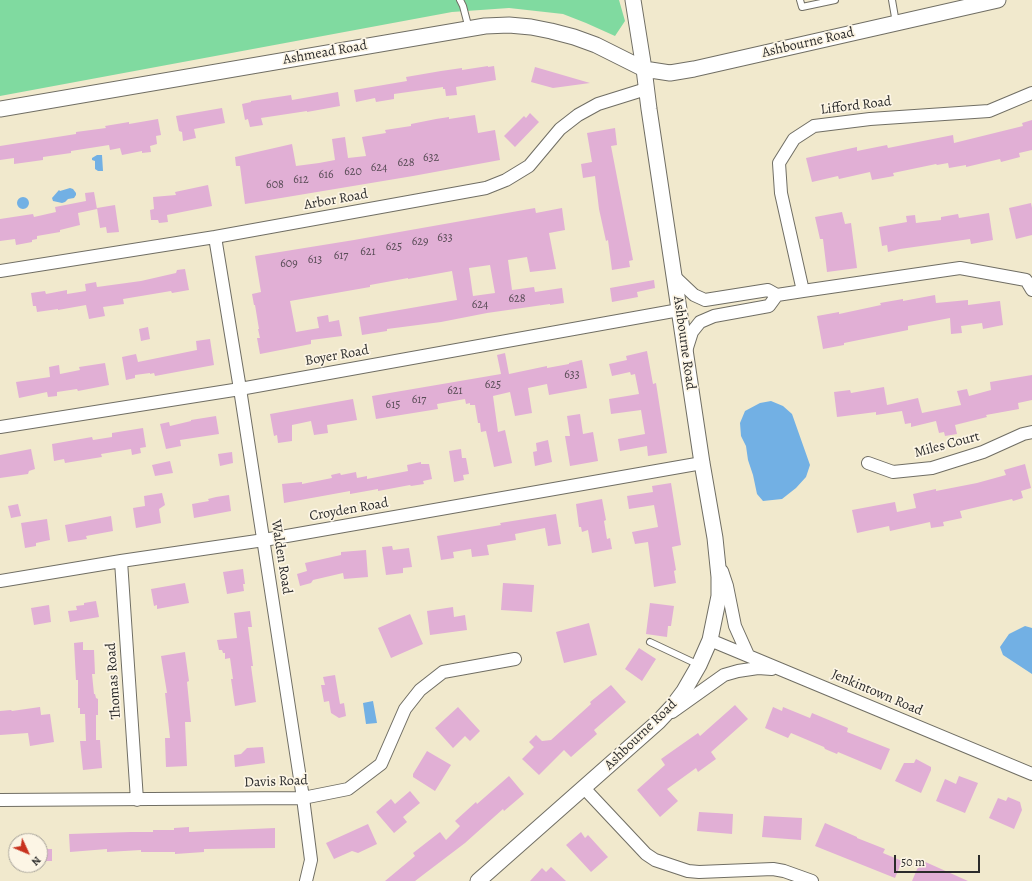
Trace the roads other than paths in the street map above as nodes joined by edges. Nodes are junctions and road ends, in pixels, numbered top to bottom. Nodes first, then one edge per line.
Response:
1 (460, 0) edge
2 (633, 0) edge
3 (800, 0) edge
4 (835, 0) edge
5 (892, 0) edge
6 (998, 0) edge
7 (896, 23) junction
8 (469, 29) junction
9 (644, 69) junction
10 (646, 88) junction
11 (1032, 94) edge
12 (0, 109) edge
13 (215, 237) junction
14 (0, 271) edge
15 (1029, 276) edge
16 (675, 278) junction
17 (1032, 290) edge
18 (803, 291) junction
19 (777, 296) junction
20 (678, 310) junction
21 (685, 355) junction
22 (240, 389) junction
23 (0, 427) edge
24 (1032, 432) edge
25 (702, 463) junction
26 (868, 463) dead end
27 (264, 540) junction
28 (718, 558) junction
29 (121, 561) junction
30 (0, 581) edge
31 (710, 640) junction
32 (650, 642) dead end
33 (748, 655) junction
34 (515, 659) dead end
35 (699, 665) junction
36 (786, 671) junction
37 (658, 722) junction
38 (1032, 774) edge
39 (584, 788) junction
40 (303, 798) junction
41 (0, 800) edge
42 (138, 800) junction
43 (306, 881) edge
44 (478, 881) edge
45 (812, 881) edge

1 - 8 lane
2 - 9 street
3 - 4 lane
5 - 7 lane
6 - 7 street, Ashbourne Road
7 - 9 street, Ashbourne Road
8 - 9 street, Ashmead Road
8 - 12 street, Ashmead Road
9 - 10 street, Ashbourne Road
10 - 13 street, Arbor Road
10 - 16 street, Ashbourne Road
11 - 18 street, Lifford Road
13 - 14 street, Arbor Road
13 - 22 street, Walden Road
15 - 17 street
15 - 18 street
16 - 19 street
16 - 20 street, Ashbourne Road
18 - 19 street
19 - 21 street
20 - 21 street, Ashbourne Road
20 - 22 street, Boyer Road
21 - 25 street, Ashbourne Road
22 - 23 street, Boyer Road
22 - 27 street, Walden Road
24 - 26 street, Miles Court
25 - 27 street, Croyden Road
25 - 28 street, Ashbourne Road
27 - 29 street, Croyden Road
27 - 40 street, Walden Road
28 - 31 street, Ashbourne Road
28 - 33 street
29 - 30 street, Croyden Road
29 - 42 street, Thomas Road
31 - 33 street, Jenkintown Road
31 - 35 street, Ashbourne Road
32 - 35 lane
33 - 36 street, Jenkintown Road
34 - 40 street, Davis Road
35 - 37 street, Ashbourne Road
36 - 37 street
36 - 38 street, Jenkintown Road
37 - 39 street, Ashbourne Road
39 - 44 street, Ashbourne Road
39 - 45 street
40 - 42 street, Davis Road
40 - 43 street, Walden Road
41 - 42 street, Davis Road

